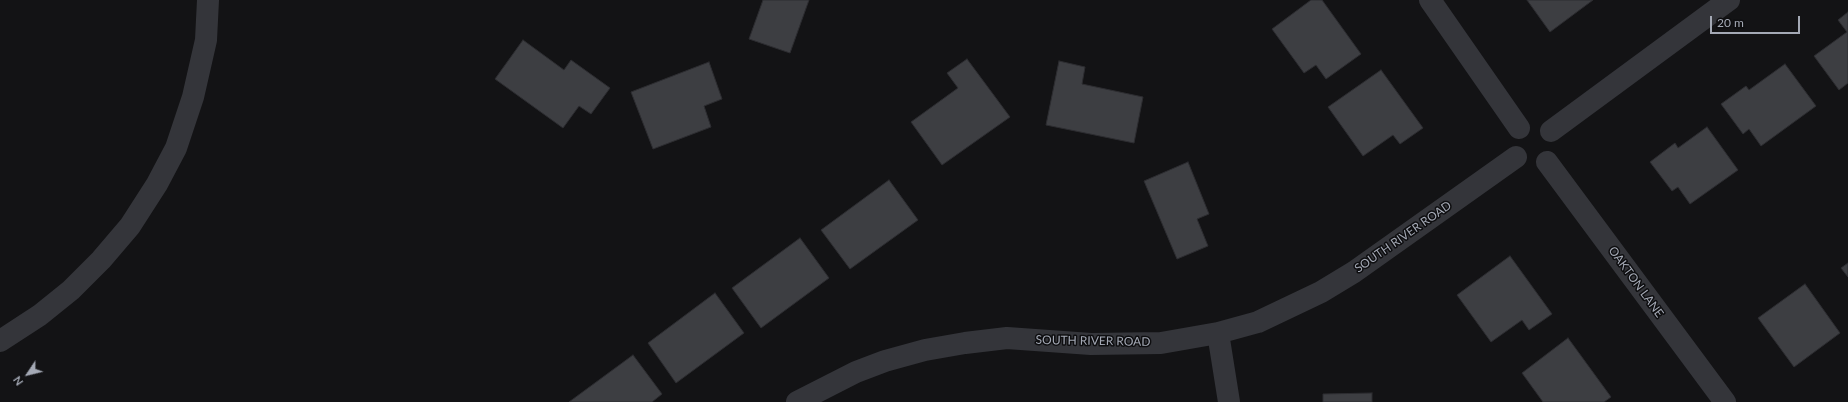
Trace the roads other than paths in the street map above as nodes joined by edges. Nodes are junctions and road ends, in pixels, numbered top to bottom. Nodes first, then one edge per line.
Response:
1 (208, 0) edge
2 (1430, 0) edge
3 (1729, 0) edge
4 (1519, 128) junction
5 (1551, 131) junction
6 (1516, 157) junction
7 (1547, 162) junction
8 (1218, 333) junction
9 (0, 341) edge
10 (797, 402) edge
11 (1229, 402) edge
12 (1725, 402) edge

1 - 9 street
2 - 4 street
3 - 5 street
4 - 5 street
4 - 6 street
5 - 7 street
6 - 7 street
6 - 8 street, SOUTH RIVER ROAD
7 - 12 street, OAKTON LANE
8 - 10 street, SOUTH RIVER ROAD
8 - 11 street

